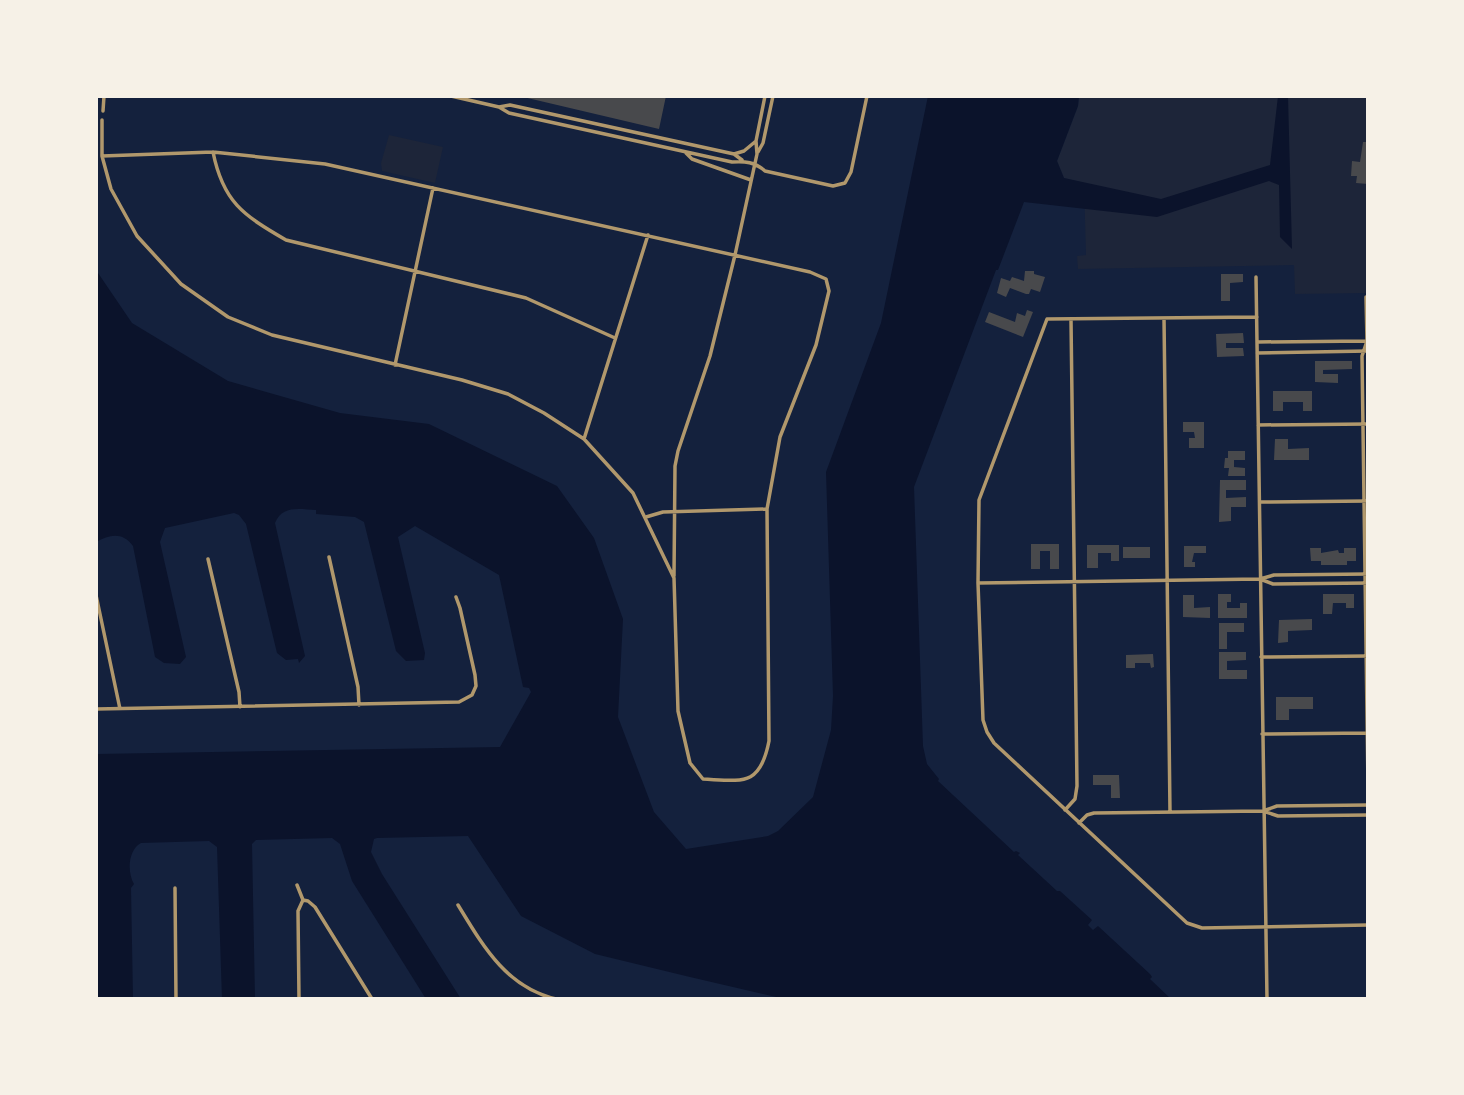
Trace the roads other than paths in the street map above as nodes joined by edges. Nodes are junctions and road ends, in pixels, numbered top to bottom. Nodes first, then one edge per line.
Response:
1 (104, 96) edge
2 (452, 96) edge
3 (765, 96) edge
4 (773, 96) edge
5 (867, 96) edge
6 (499, 107) junction
7 (103, 111) dead end
8 (102, 120) dead end
9 (756, 141) junction
10 (213, 152) junction
11 (685, 153) junction
12 (757, 154) junction
13 (734, 155) junction
14 (102, 156) junction
15 (744, 161) junction
16 (755, 163) junction
17 (751, 180) junction
18 (433, 188) junction
19 (648, 235) junction
20 (735, 255) junction
21 (416, 271) junction
22 (1256, 276) dead end
23 (1366, 297) edge
24 (1257, 317) junction
25 (1164, 318) junction
26 (1071, 319) junction
27 (615, 338) junction
28 (1257, 342) junction
29 (1312, 342) junction
30 (1368, 342) edge
31 (1362, 351) junction
32 (1368, 351) edge
33 (1312, 352) junction
34 (1257, 353) junction
35 (395, 365) junction
36 (1365, 424) edge
37 (1258, 425) junction
38 (583, 439) junction
39 (1365, 501) edge
40 (1260, 502) junction
41 (767, 509) junction
42 (674, 511) junction
43 (646, 517) junction
44 (329, 558) dead end
45 (208, 559) dead end
46 (1366, 574) edge
47 (674, 578) junction
48 (1260, 579) junction
49 (1075, 581) junction
50 (1168, 581) junction
51 (978, 583) junction
52 (1366, 583) edge
53 (96, 595) edge
54 (456, 597) dead end
55 (1366, 656) edge
56 (1261, 657) junction
57 (359, 705) junction
58 (240, 707) junction
59 (96, 709) edge
60 (120, 709) junction
61 (1367, 733) edge
62 (1262, 734) junction
63 (1368, 787) edge
64 (1368, 805) edge
65 (1065, 810) junction
66 (1263, 811) junction
67 (1170, 813) junction
68 (1368, 815) edge
69 (1079, 823) junction
70 (297, 885) dead end
71 (175, 888) dead end
72 (303, 900) junction
73 (458, 905) dead end
74 (1368, 925) edge
75 (1266, 926) junction
76 (176, 999) edge
77 (299, 999) edge
78 (372, 999) edge
79 (556, 999) edge
80 (1267, 999) edge

1 - 7 street
2 - 6 street
3 - 9 street
4 - 12 street
5 - 16 street
6 - 11 street
6 - 13 street
8 - 14 street
9 - 12 street
9 - 13 street
10 - 14 street
10 - 18 street
10 - 21 street
11 - 15 street
11 - 17 street
12 - 16 street
13 - 15 street
14 - 35 street
15 - 16 street
16 - 17 street
17 - 20 street
18 - 19 street
18 - 21 street
19 - 20 street
19 - 27 street
20 - 41 street
20 - 42 street
21 - 27 street
21 - 35 street
22 - 24 street
23 - 30 street
24 - 25 street
24 - 28 street
25 - 26 street
25 - 50 street
26 - 49 street
26 - 51 street
27 - 38 street
28 - 29 street
28 - 34 street
29 - 30 street
29 - 33 street
30 - 31 street
31 - 32 street
31 - 33 street
31 - 36 street
33 - 34 street
34 - 37 street
35 - 38 street
36 - 37 street
36 - 39 street
37 - 40 street
38 - 43 street
39 - 40 street
39 - 46 street
40 - 48 street
41 - 42 street
41 - 47 street
42 - 43 street
42 - 47 street
43 - 47 street
44 - 57 street
45 - 58 street
46 - 48 street
46 - 52 street
48 - 50 street
48 - 52 street
48 - 56 street
49 - 50 street
49 - 51 street
49 - 65 street
50 - 67 street
51 - 65 street
52 - 55 street
53 - 60 street
54 - 57 street
55 - 56 street
55 - 61 street
56 - 62 street
57 - 58 street
58 - 60 street
59 - 60 street
61 - 62 street
61 - 63 street
62 - 66 street
64 - 66 street
65 - 69 street
66 - 67 street
66 - 68 street
66 - 75 street
67 - 69 street
69 - 75 street
70 - 72 street
71 - 76 street
72 - 77 street
72 - 78 street
73 - 79 street
74 - 75 street
75 - 80 street

